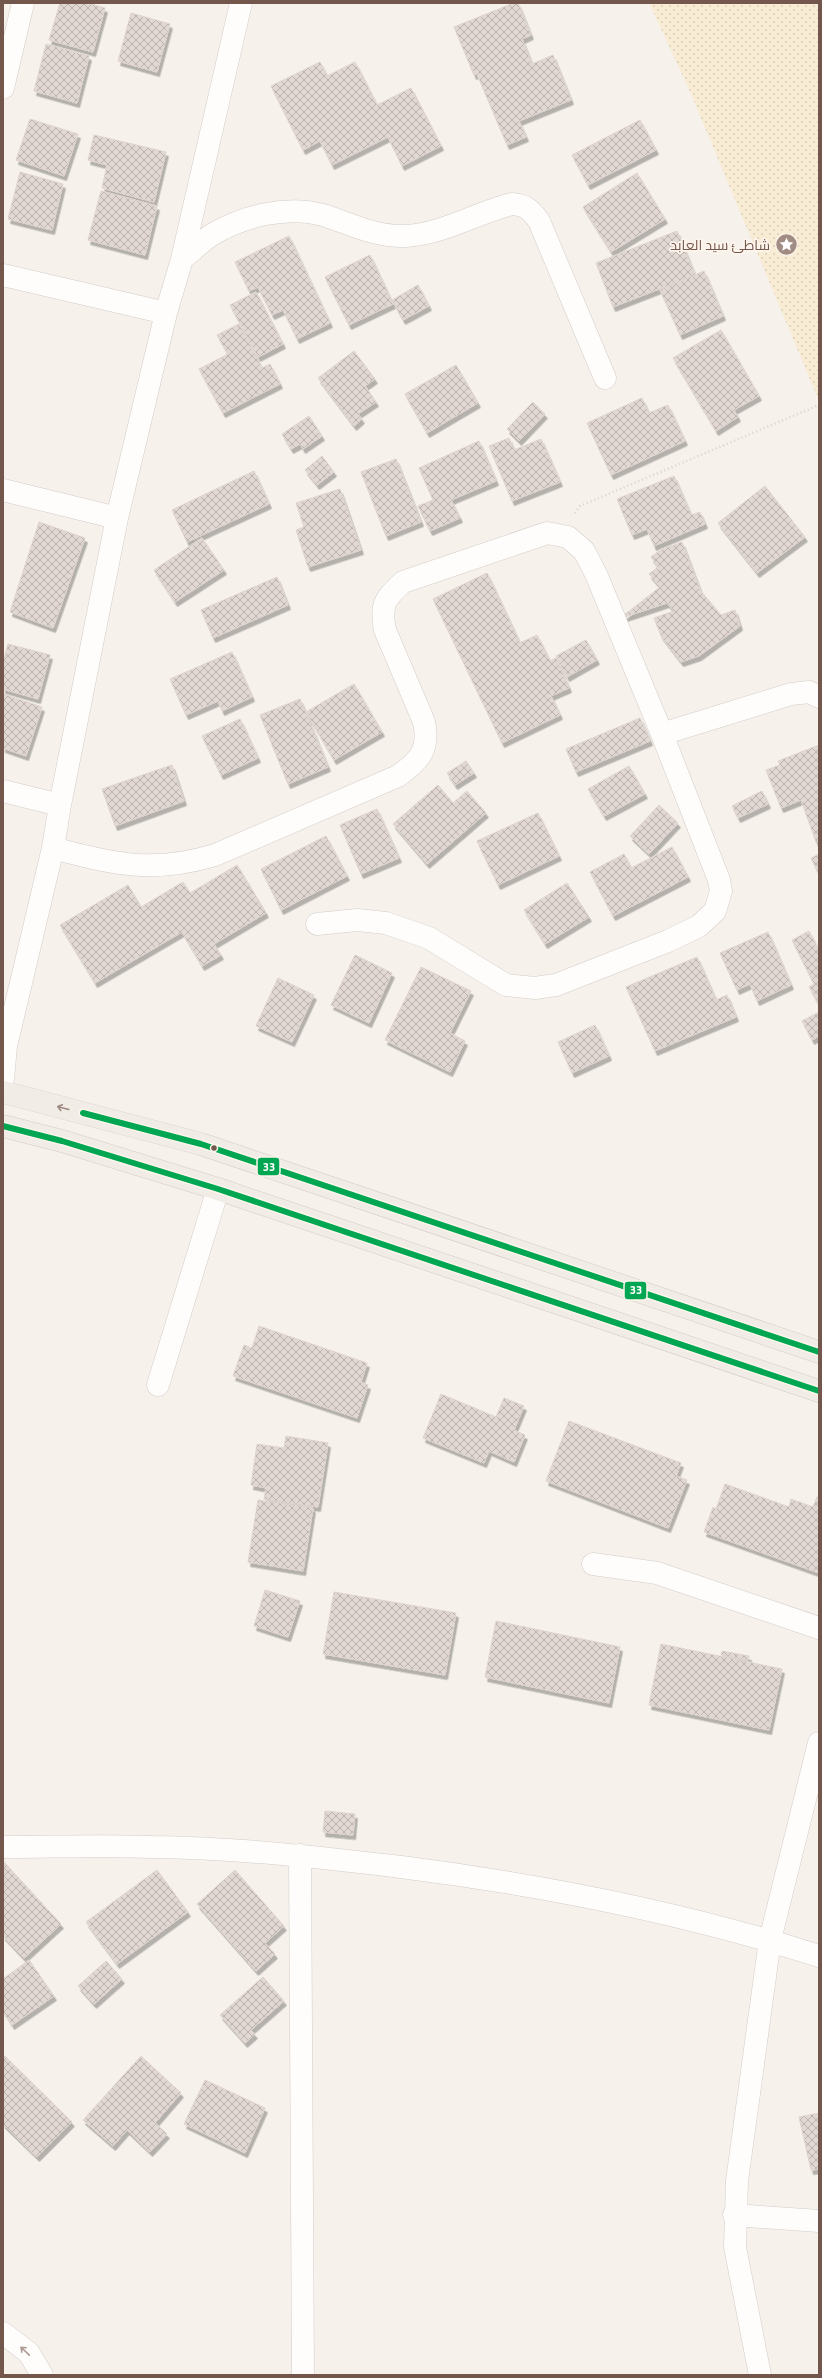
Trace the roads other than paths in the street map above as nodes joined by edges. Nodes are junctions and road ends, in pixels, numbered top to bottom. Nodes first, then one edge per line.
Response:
1 (24, 3) edge
2 (241, 3) edge
3 (3, 88) edge
4 (182, 260) junction
5 (3, 275) edge
6 (166, 313) junction
7 (605, 378) dead end
8 (3, 490) edge
9 (117, 518) junction
10 (819, 697) edge
11 (662, 734) junction
12 (3, 791) edge
13 (60, 805) junction
14 (53, 848) junction
15 (318, 924) dead end
16 (3, 1079) edge
17 (3, 1092) edge
18 (3, 1126) edge
19 (218, 1189) junction
20 (819, 1352) edge
21 (158, 1386) dead end
22 (819, 1391) edge
23 (593, 1564) dead end
24 (819, 1628) edge
25 (819, 1743) edge
26 (3, 1847) edge
27 (300, 1855) junction
28 (770, 1940) junction
29 (819, 1956) edge
30 (734, 2216) junction
31 (819, 2221) edge
32 (3, 2333) edge
33 (42, 2375) edge
34 (303, 2375) edge
35 (760, 2375) edge

1 - 3 street
2 - 4 street
4 - 6 street
4 - 7 street
5 - 6 street
6 - 9 street
8 - 9 street
9 - 13 street
10 - 11 street
11 - 14 street
11 - 15 street
12 - 13 street
13 - 14 street
14 - 16 street
20 -> 17 main road
18 - 19 main road
19 - 21 street
19 - 22 main road
23 - 24 street
25 - 28 street
26 - 27 street
27 - 28 street
27 - 34 street
28 - 29 street
28 - 30 street
30 - 31 street
30 - 35 street
33 -> 32 street

